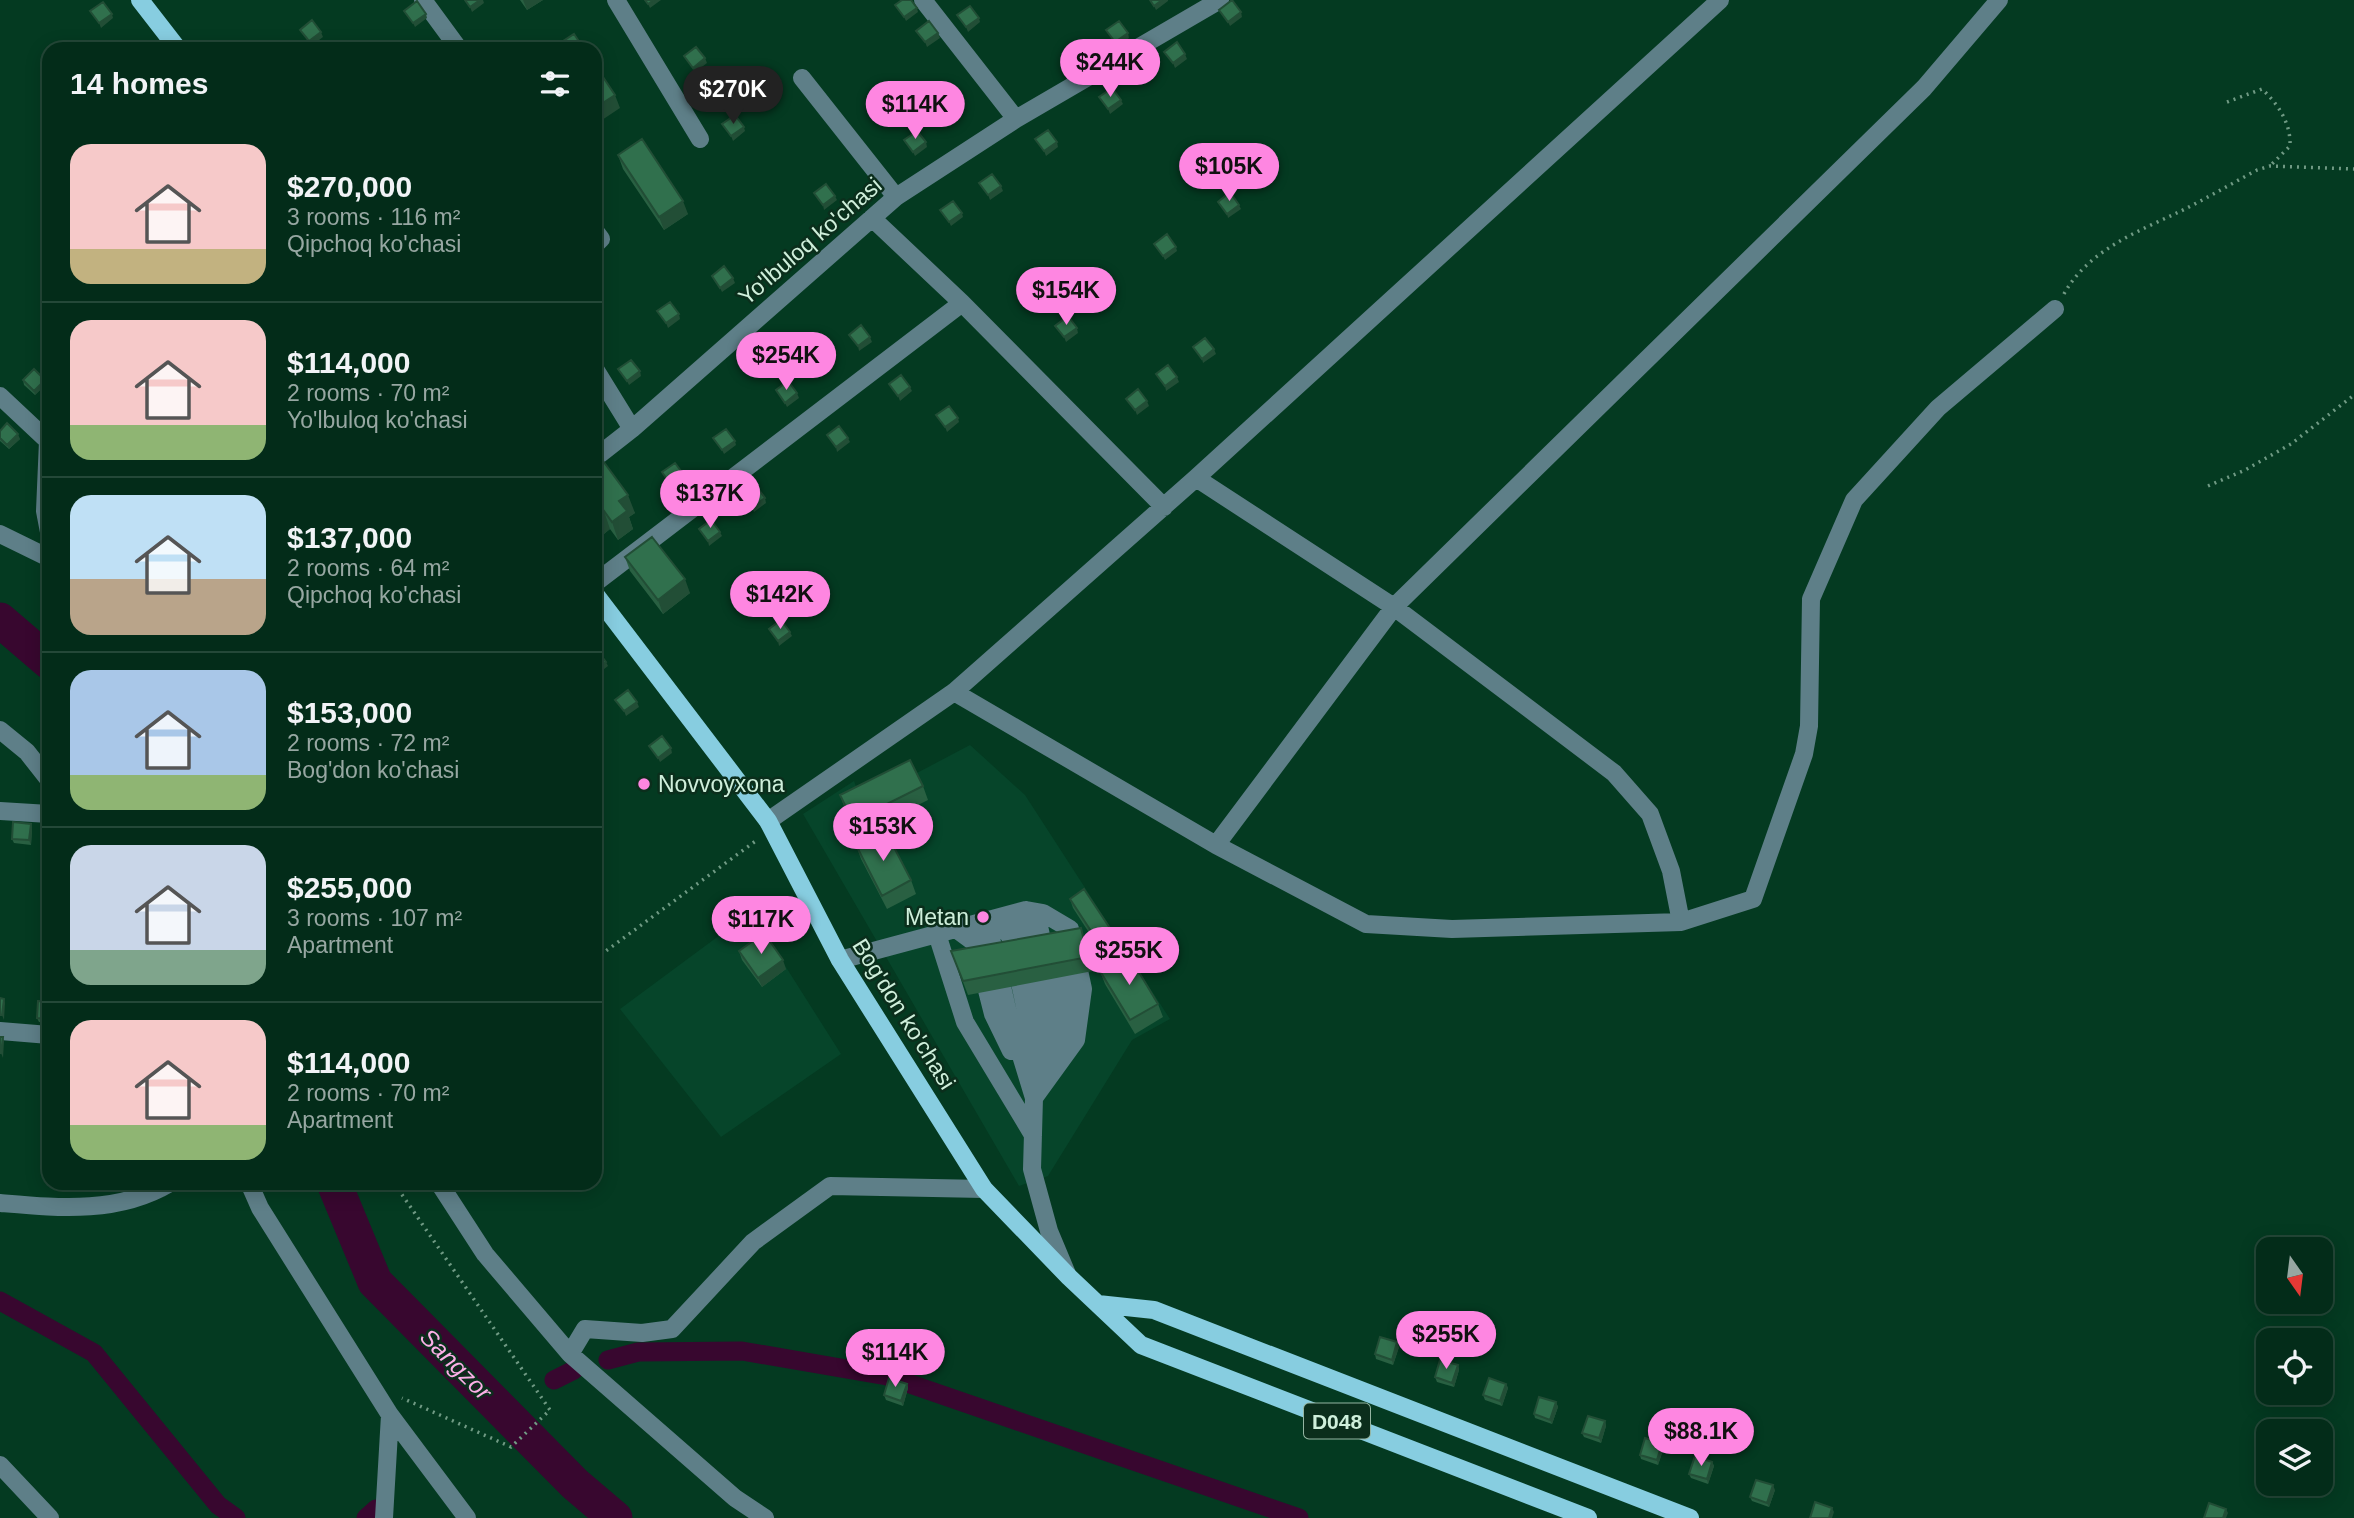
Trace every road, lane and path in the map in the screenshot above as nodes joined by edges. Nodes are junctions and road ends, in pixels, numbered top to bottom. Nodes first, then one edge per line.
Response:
1 (140, 0) edge
2 (423, 0) edge
3 (616, 0) edge
4 (923, 0) edge
5 (1220, 0) edge
6 (1720, 0) edge
7 (1999, 0) edge
8 (173, 42) edge
9 (454, 42) edge
10 (802, 78) dead end
11 (2227, 102) dead end
12 (1016, 119) junction
13 (700, 139) dead end
14 (2270, 166) junction
15 (2354, 169) edge
16 (897, 197) junction
17 (872, 218) junction
18 (962, 303) junction
19 (2055, 309) joint
20 (602, 380) edge
21 (2354, 395) edge
22 (0, 396) edge
23 (632, 429) junction
24 (42, 435) edge
25 (602, 453) edge
26 (1196, 478) junction
27 (2208, 486) dead end
28 (1164, 507) junction
29 (0, 534) edge
30 (42, 555) edge
31 (602, 578) edge
32 (602, 603) edge
33 (1394, 607) junction
34 (954, 692) junction
35 (0, 730) edge
36 (42, 771) edge
37 (0, 811) edge
38 (42, 814) edge
39 (770, 825) junction
40 (1216, 845) junction
41 (1026, 909) junction
42 (1001, 917) junction
43 (1681, 922) junction
44 (965, 927) junction
45 (937, 934) junction
46 (602, 954) edge
47 (840, 960) junction
48 (0, 1031) edge
49 (42, 1034) edge
50 (1071, 1046) junction
51 (1043, 1085) junction
52 (1033, 1135) junction
53 (984, 1189) junction
54 (158, 1190) edge
55 (252, 1190) edge
56 (399, 1190) edge
57 (444, 1190) edge
58 (0, 1203) edge
59 (1069, 1278) junction
60 (1098, 1304) junction
61 (570, 1354) junction
62 (370, 1384) junction
63 (390, 1415) junction
64 (0, 1465) edge
65 (50, 1518) edge
66 (384, 1518) edge
67 (467, 1518) edge
68 (765, 1518) edge
69 (1588, 1518) edge
70 (1690, 1518) edge

1 - 8 main road
2 - 9 street
3 - 13 street
4 - 12 street
5 - 12 street, Yo'lbuloq ko'chasi
6 - 26 street
7 - 33 street
10 - 16 street
11 - 14 path
12 - 16 street, Yo'lbuloq ko'chasi
14 - 15 path
14 - 19 path
16 - 17 street, Yo'lbuloq ko'chasi
17 - 18 street
17 - 23 street, Yo'lbuloq ko'chasi
18 - 28 street
18 - 31 street
19 - 43 street
20 - 23 street
21 - 27 path
22 - 24 street
23 - 25 street, Yo'lbuloq ko'chasi
26 - 28 street
26 - 33 street
28 - 34 street
29 - 30 street
32 - 39 main road, Bog'don ko'chasi / D048
33 - 40 street
33 - 43 street
34 - 39 street
34 - 40 street
35 - 36 street
37 - 38 street
39 - 46 path
39 - 47 main road, Bog'don ko'chasi / D048
40 - 43 street
41 - 42 street
41 - 50 street
41 - 50 street
42 - 44 street
42 - 51 street
44 - 45 street
44 - 51 street
45 - 47 street
45 - 52 street
47 - 53 main road, Bog'don ko'chasi / D048
48 - 49 street
50 - 51 street
51 - 52 street
52 - 59 street
53 - 59 main road, Bog'don ko'chasi / D048
53 - 61 street
54 - 58 street
55 - 62 street
56 - 62 path
57 - 61 street
59 - 60 main road, Bog'don ko'chasi / D048
60 - 69 main road, D048
60 - 70 main road, D048
61 - 68 street
62 - 63 street
63 - 66 street
63 - 67 street
64 - 65 street

